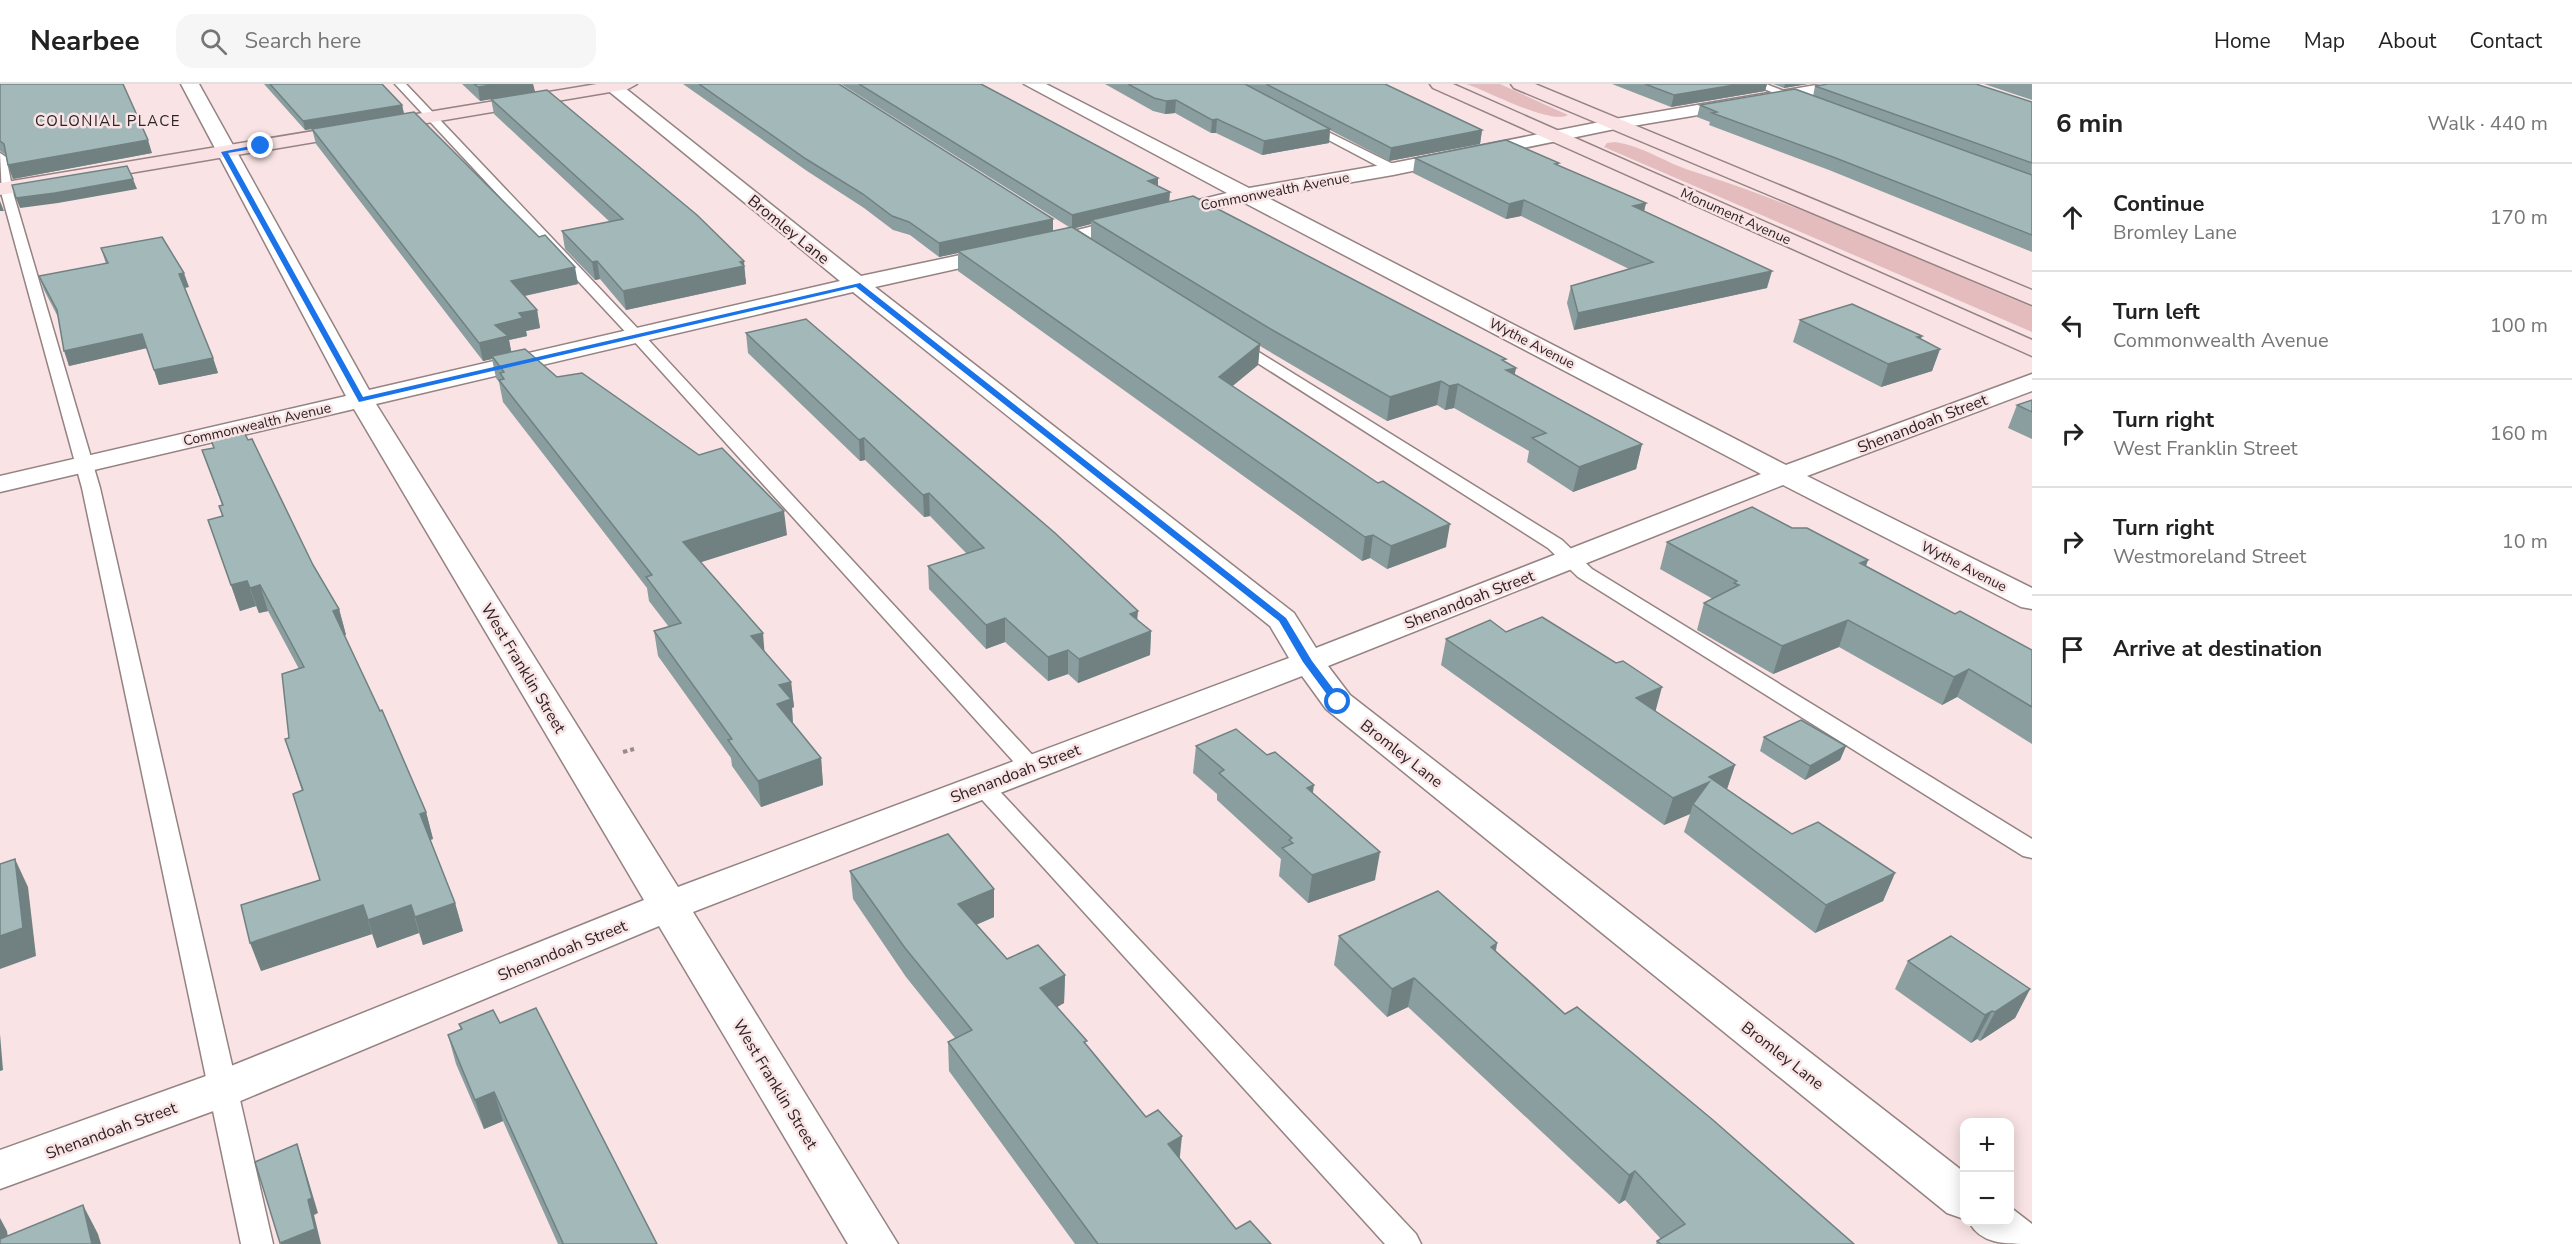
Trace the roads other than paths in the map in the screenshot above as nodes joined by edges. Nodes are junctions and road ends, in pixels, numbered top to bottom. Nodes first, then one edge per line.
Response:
1 (190, 84) edge
2 (400, 84) edge
3 (1033, 84) edge
4 (1439, 84) edge
5 (1520, 84) edge
6 (1756, 84) edge
7 (1853, 84) edge
8 (616, 85) edge
9 (1788, 95) junction
10 (1811, 104) edge
11 (1290, 116) edge
12 (430, 118) junction
13 (1615, 124) junction
14 (1557, 136) junction
15 (224, 152) junction
16 (0, 157) edge
17 (1393, 169) junction
18 (4, 189) edge
19 (1245, 195) junction
20 (1049, 225) edge
21 (1069, 238) junction
22 (1089, 250) edge
23 (857, 284) junction
24 (2032, 298) edge
25 (1221, 333) edge
26 (637, 336) junction
27 (2032, 349) edge
28 (2032, 382) edge
29 (361, 400) junction
30 (84, 464) junction
31 (1784, 475) junction
32 (0, 483) edge
33 (1571, 559) junction
34 (2032, 600) edge
35 (1308, 662) junction
36 (1030, 766) junction
37 (982, 786) junction
38 (2032, 850) edge
39 (669, 906) junction
40 (222, 1089) junction
41 (0, 1170) edge
42 (1960, 1194) edge
43 (2000, 1226) edge
44 (257, 1244) edge
45 (874, 1244) edge
46 (1405, 1244) edge
47 (2022, 1244) edge

1 - 15 street, West Franklin Street
2 - 12 lane
3 - 19 street, Wythe Avenue
4 - 14 street, Monument Avenue
5 - 13 street
6 - 9 lane
7 - 9 street, Commonwealth Avenue
8 - 12 street
8 - 23 street, Bromley Lane
9 - 10 lane
9 - 13 street, Commonwealth Avenue
11 - 17 lane
12 - 15 street
12 - 26 lane
13 - 14 street, Commonwealth Avenue
13 - 24 street
14 - 17 street, Commonwealth Avenue
14 - 27 street, Monument Avenue
15 - 18 street
15 - 29 street, West Franklin Street
16 - 18 lane
17 - 19 street, Commonwealth Avenue
18 - 30 lane
19 - 21 street, Commonwealth Avenue
19 - 31 street, Wythe Avenue
20 - 21 lane
21 - 22 lane
21 - 23 street, Commonwealth Avenue
23 - 26 street, Commonwealth Avenue
23 - 35 street, Bromley Lane
25 - 33 lane
26 - 29 street, Commonwealth Avenue
26 - 36 lane
28 - 31 street, Shenandoah Street
29 - 30 street, Commonwealth Avenue
29 - 39 street, West Franklin Street
30 - 32 street, Commonwealth Avenue
30 - 40 lane
31 - 33 street, Shenandoah Street
31 - 34 street, Wythe Avenue
33 - 35 street, Shenandoah Street
33 - 38 lane
35 - 36 street, Shenandoah Street
35 - 42 street, Bromley Lane
36 - 37 street, Shenandoah Street
37 - 39 street, Shenandoah Street
37 - 46 lane
39 - 40 street, Shenandoah Street
39 - 45 street, West Franklin Street
40 - 41 street, Shenandoah Street
40 - 44 lane
43 - 47 street

